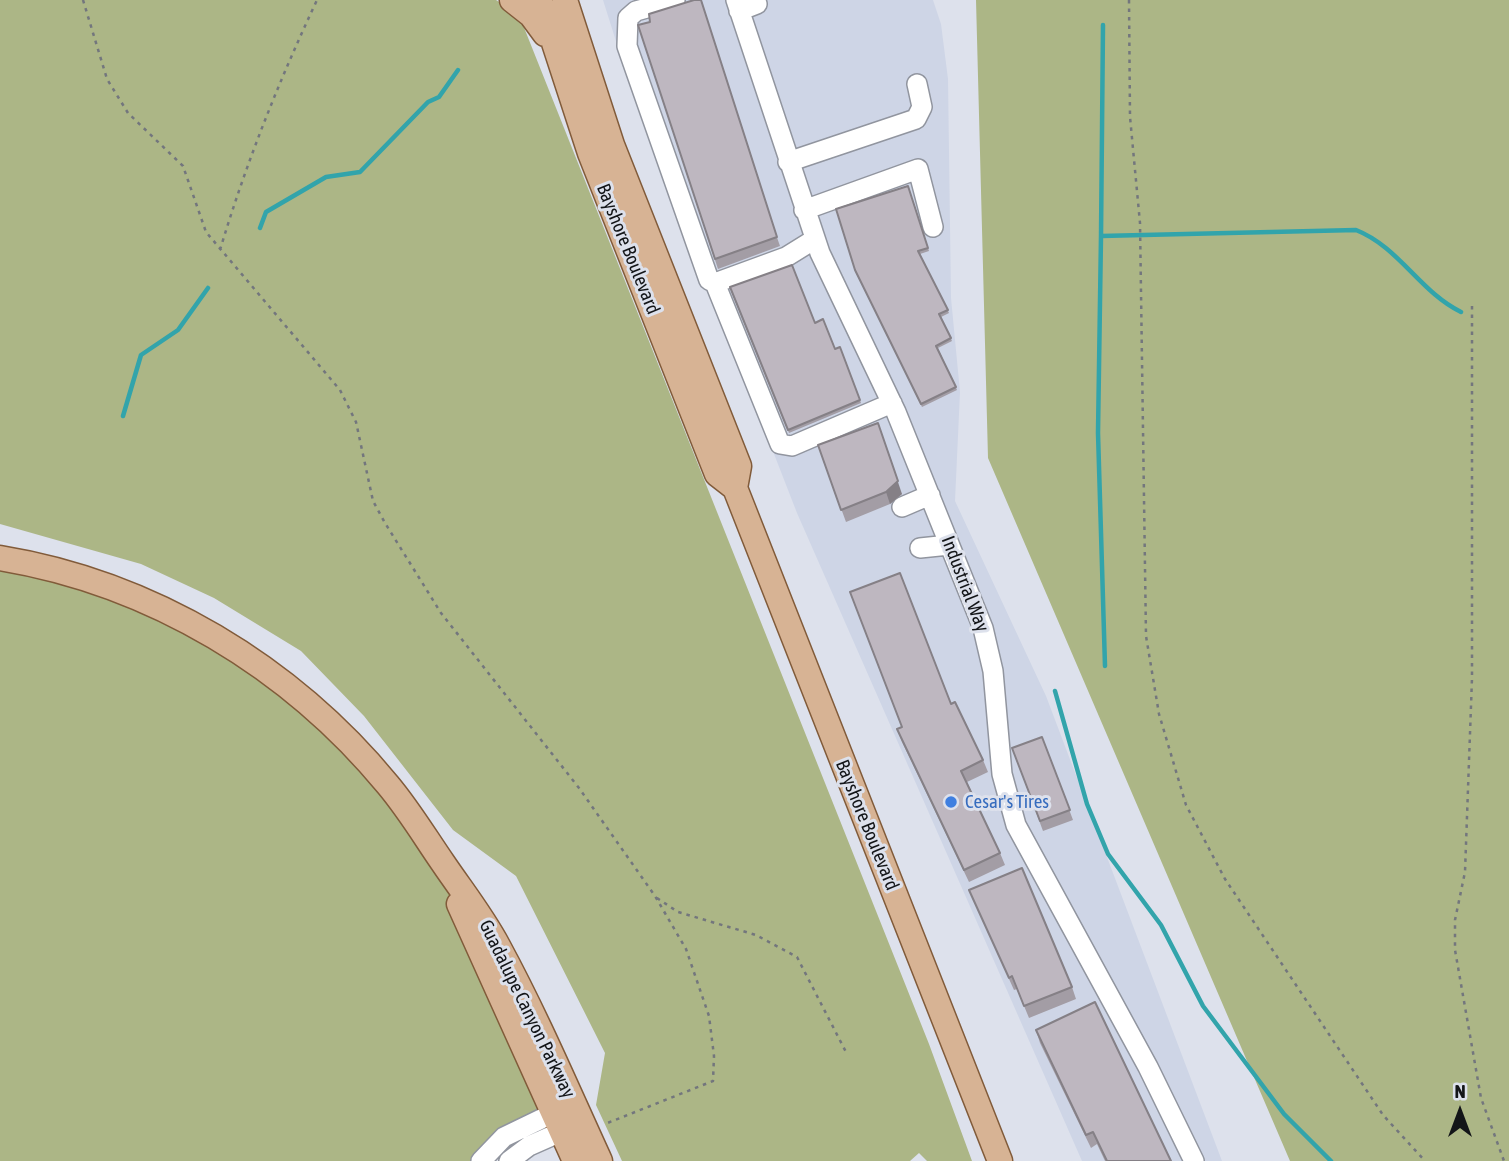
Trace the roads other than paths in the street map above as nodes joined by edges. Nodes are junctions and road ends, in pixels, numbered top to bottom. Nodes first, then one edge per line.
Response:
1 (512, 0) edge
2 (540, 0) edge
3 (565, 0) edge
4 (675, 0) edge
5 (744, 5) edge
6 (553, 44) junction
7 (917, 84) dead end
8 (788, 162) junction
9 (804, 210) junction
10 (933, 227) dead end
11 (815, 239) junction
12 (715, 283) junction
13 (894, 408) junction
14 (874, 421) edge
15 (735, 488) junction
16 (930, 495) junction
17 (902, 507) dead end
18 (949, 545) junction
19 (920, 548) dead end
20 (0, 558) edge
21 (568, 1118) junction
22 (481, 1161) edge
23 (509, 1161) edge
24 (575, 1161) edge
25 (600, 1161) edge
26 (1000, 1161) edge
27 (1194, 1161) edge

1 - 6 main road
2 - 6 main road, Bayshore Boulevard
3 - 15 main road, Bayshore Boulevard
4 - 12 street
5 - 8 street, Industrial Way
6 - 15 main road, Bayshore Boulevard
7 - 8 street
8 - 9 street, Industrial Way
9 - 10 street
9 - 11 street, Industrial Way
11 - 12 street
11 - 13 street, Industrial Way
12 - 13 street
13 - 14 street
13 - 16 street, Industrial Way
15 - 26 main road, Bayshore Boulevard
16 - 17 street
16 - 18 street, Industrial Way
18 - 19 street
18 - 27 street, Industrial Way
20 - 21 main road, Guadalupe Canyon Parkway
21 - 22 street
21 - 23 street
21 - 24 main road, Guadalupe Canyon Parkway
21 - 25 main road, Guadalupe Canyon Parkway

